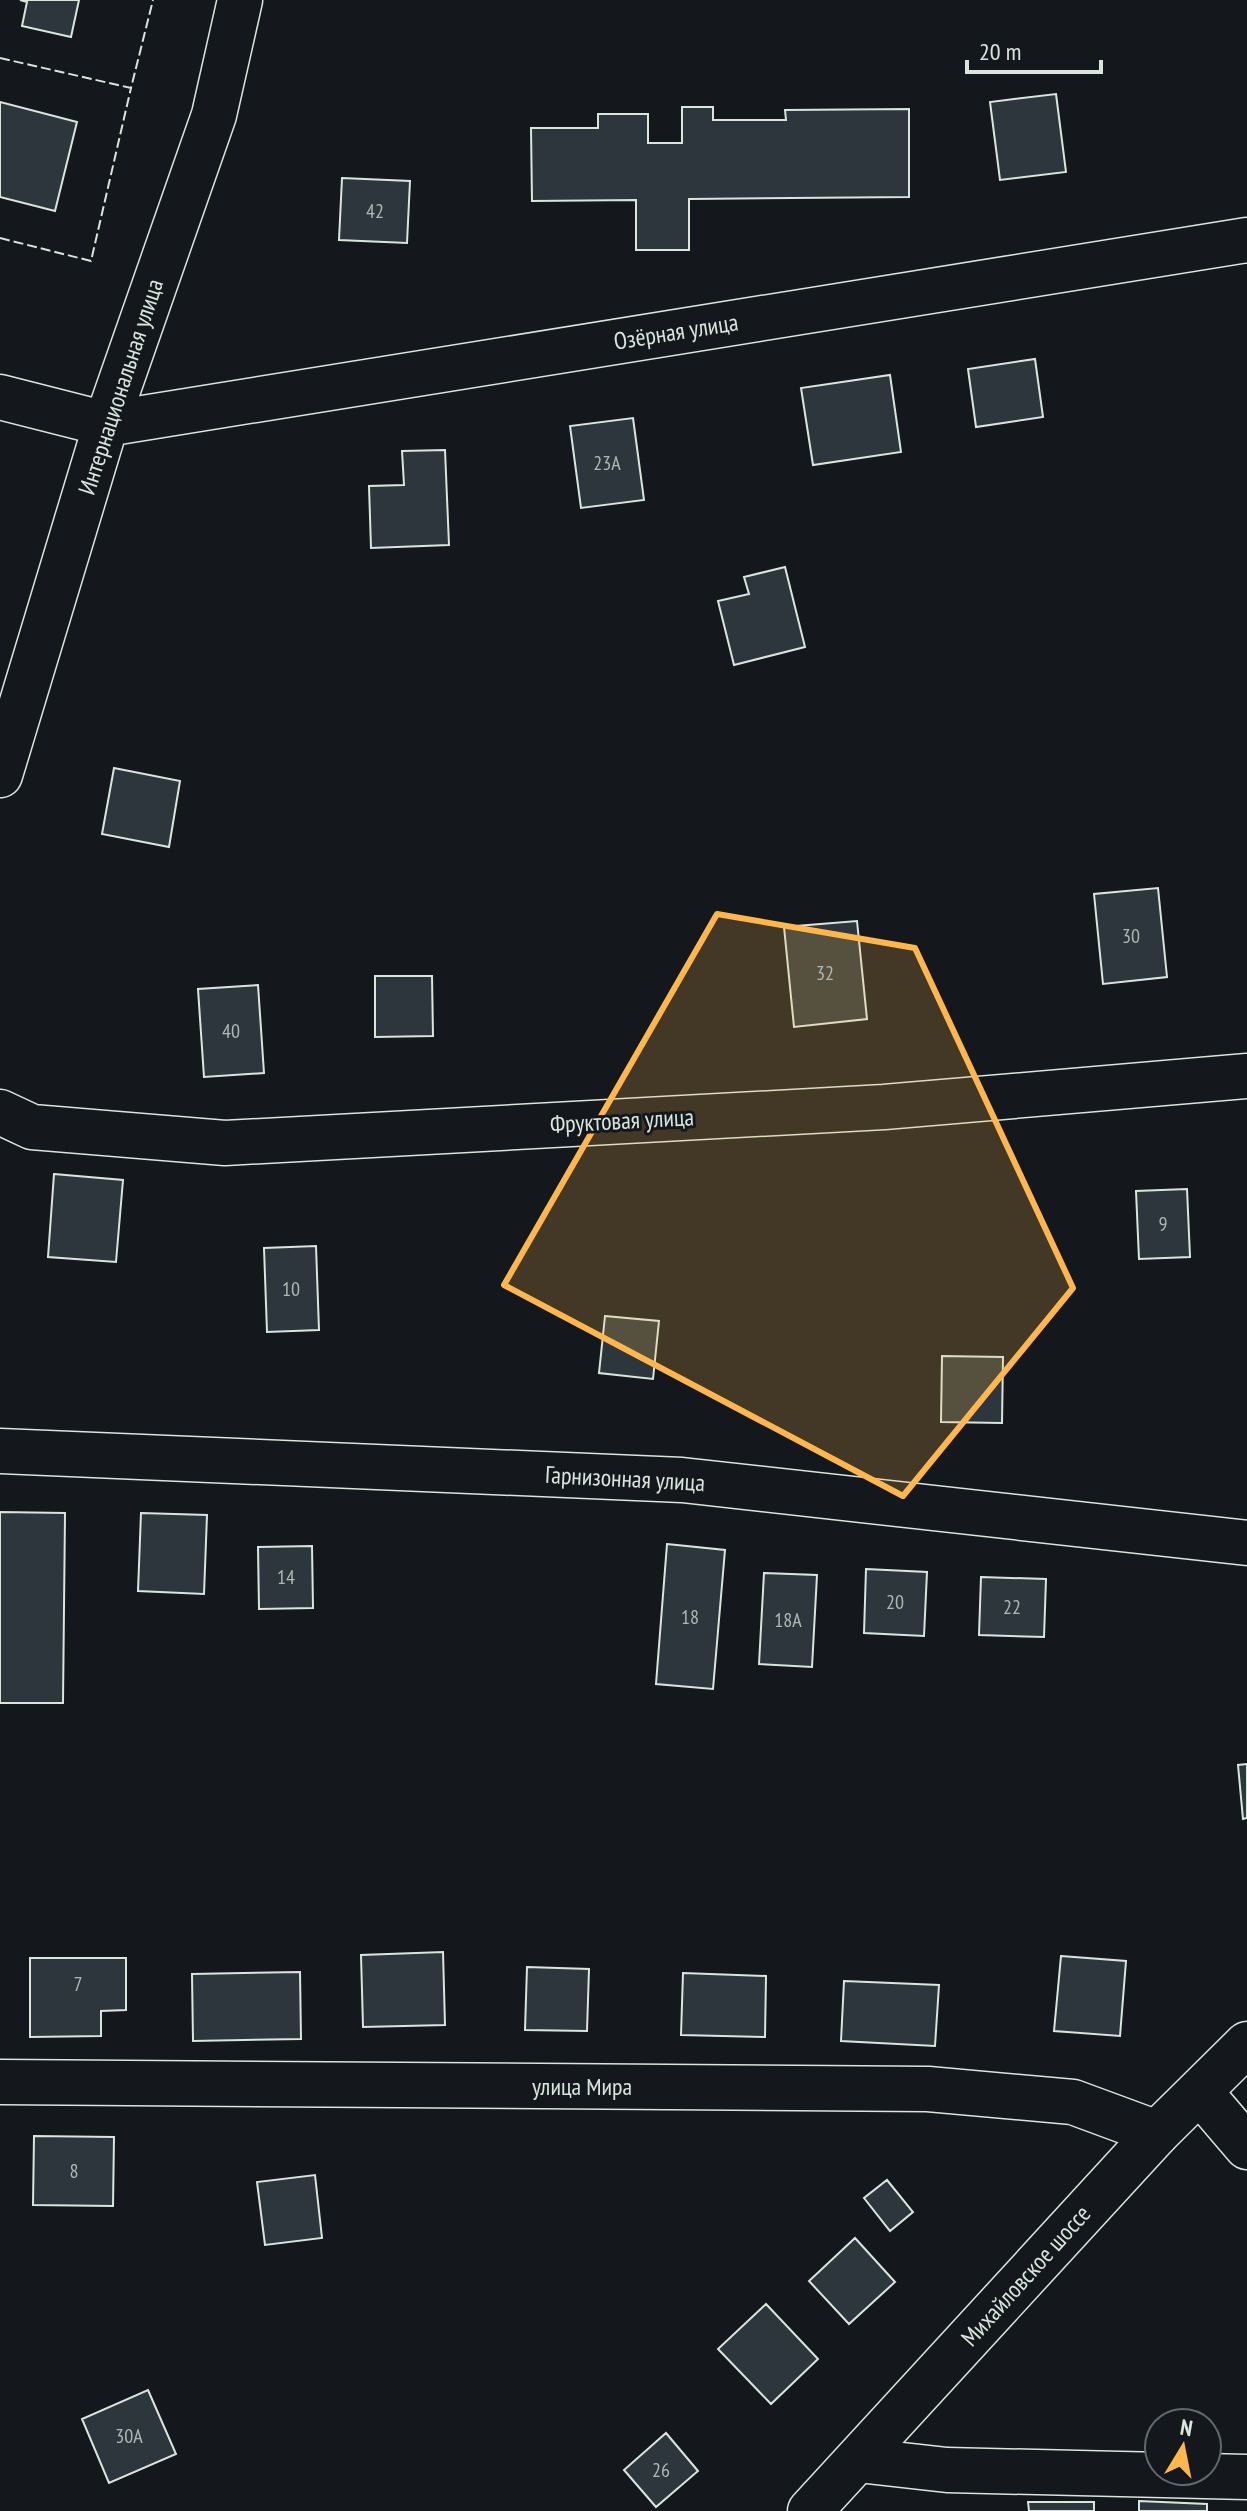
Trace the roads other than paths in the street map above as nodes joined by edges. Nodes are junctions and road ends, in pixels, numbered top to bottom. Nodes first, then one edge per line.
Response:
1 (240, 0) edge
2 (1247, 240) edge
3 (0, 397) edge
4 (106, 424) junction
5 (0, 775) edge
6 (1247, 1076) edge
7 (0, 1112) edge
8 (0, 1451) edge
9 (1247, 1543) edge
10 (1247, 2044) edge
11 (0, 2082) edge
12 (1200, 2092) junction
13 (1157, 2133) junction
14 (1247, 2147) edge
15 (858, 2460) junction
16 (1247, 2477) edge
17 (810, 2511) edge

1 - 4 street, Интернациональная улица
2 - 4 street, Озёрная улица
3 - 4 street
4 - 5 street, Интернациональная улица
6 - 7 street, Фруктовая улица
8 - 9 street, Гарнизонная улица
10 - 12 street, Михайловское шоссе
11 - 13 street, улица Мира
12 - 13 street, Михайловское шоссе
12 - 14 street
13 - 15 street, Михайловское шоссе
15 - 16 street
15 - 17 street, Михайловское шоссе

